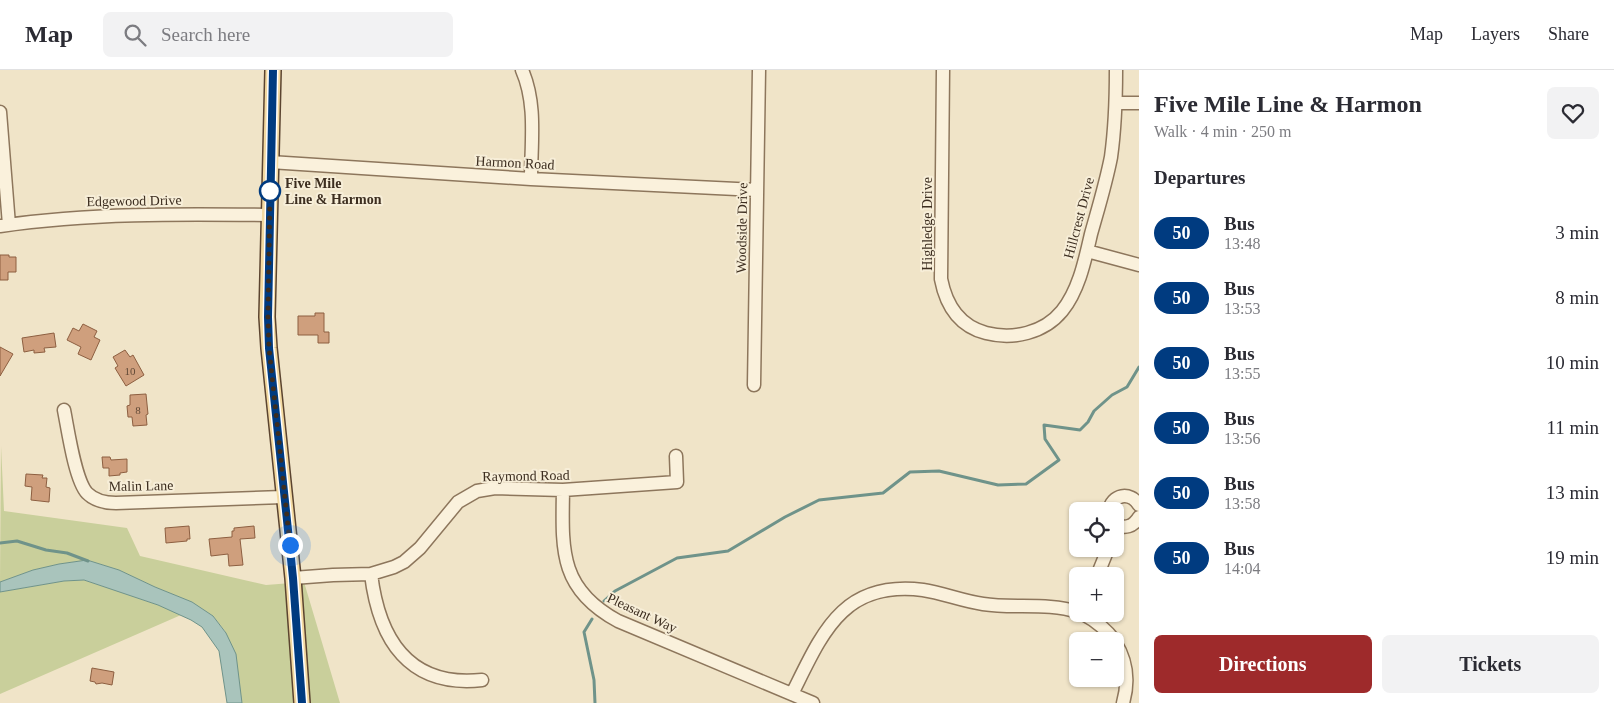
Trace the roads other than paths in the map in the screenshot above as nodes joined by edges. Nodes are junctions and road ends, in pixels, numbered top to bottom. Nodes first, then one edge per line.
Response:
1 (273, 70) edge
2 (522, 70) edge
3 (759, 70) edge
4 (943, 70) edge
5 (1116, 70) edge
6 (1139, 103) edge
7 (1116, 104) junction
8 (0, 112) edge
9 (270, 162) junction
10 (531, 179) junction
11 (757, 190) junction
12 (269, 216) junction
13 (4, 226) edge
14 (1087, 251) junction
15 (1139, 265) edge
16 (1011, 336) joint
17 (754, 386) dead end
18 (64, 410) dead end
19 (676, 456) dead end
20 (563, 490) junction
21 (283, 497) junction
22 (1112, 502) edge
23 (1139, 506) edge
24 (1139, 517) edge
25 (1124, 527) edge
26 (371, 574) junction
27 (293, 578) junction
28 (1069, 610) edge
29 (1097, 622) edge
30 (1108, 632) edge
31 (1124, 661) edge
32 (482, 680) dead end
33 (792, 694) junction
34 (302, 703) edge
35 (813, 703) edge
36 (1123, 703) edge

1 - 9 main road
2 - 10 street
3 - 11 street, Woodside Drive
4 - 16 street, Highledge Drive
5 - 7 street, Hillcrest Drive
6 - 7 street
7 - 14 street, Hillcrest Drive
8 - 13 street
9 - 10 street, Harmon Road
9 - 12 main road
10 - 11 street, Harmon Road
11 - 17 street, Woodside Drive
12 - 13 street, Edgewood Drive
12 - 21 main road
14 - 15 street
14 - 16 street, Hillcrest Drive
18 - 21 street, Malin Lane
19 - 20 street, Raymond Road
20 - 26 street, Raymond Road
20 - 33 street, Pleasant Way
21 - 27 main road
22 - 23 street
24 - 25 street
26 - 27 street, Raymond Road
26 - 32 street
27 - 34 main road
28 - 33 street
29 - 30 street
31 - 36 street
33 - 35 street, Pleasant Way

